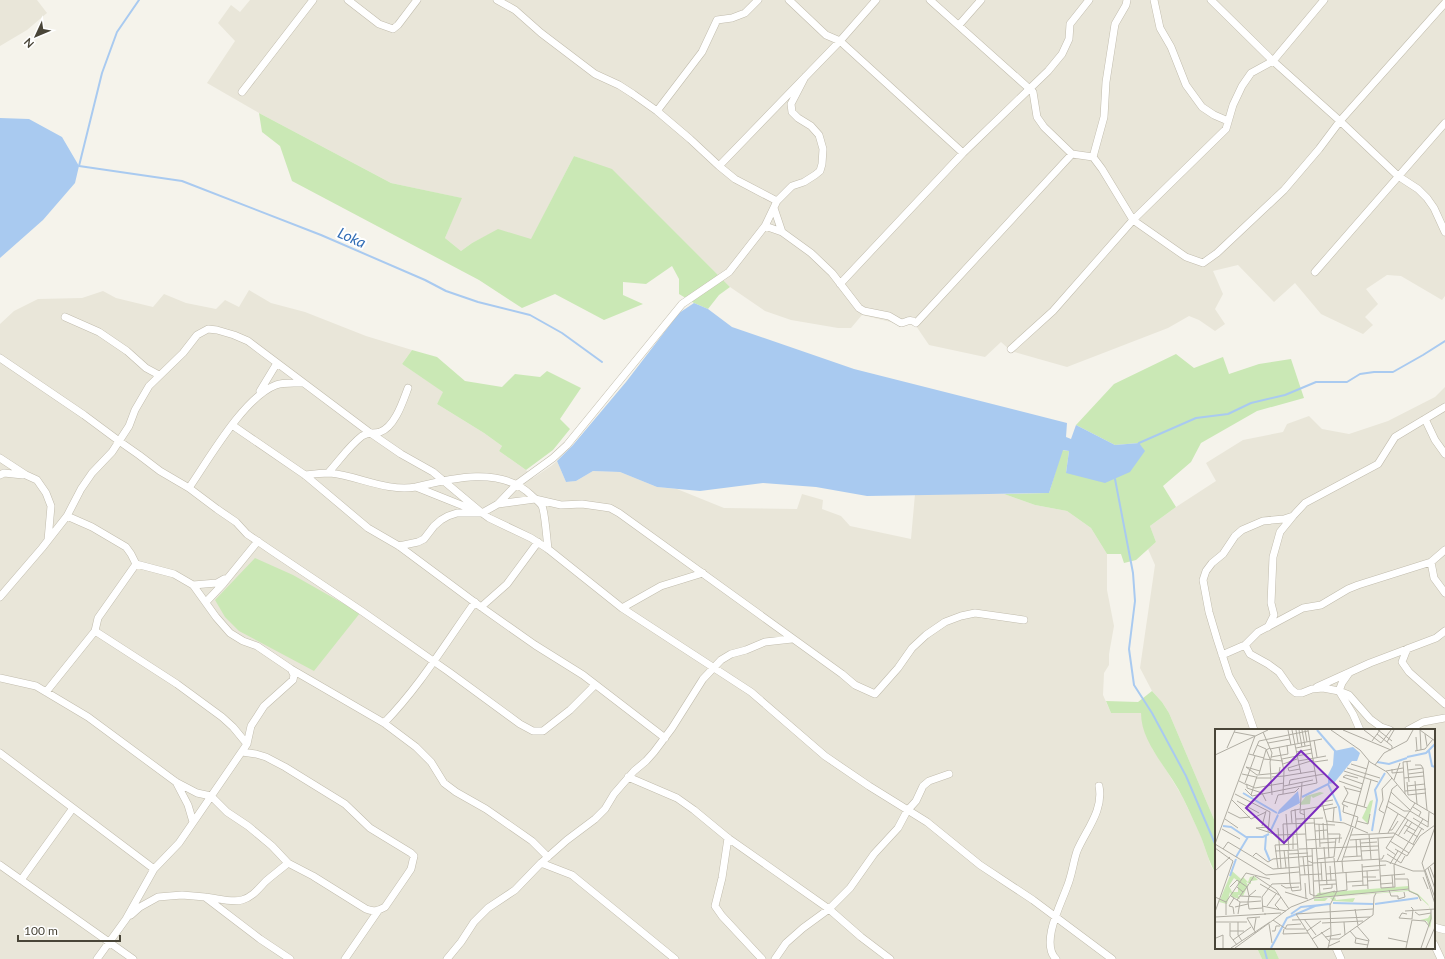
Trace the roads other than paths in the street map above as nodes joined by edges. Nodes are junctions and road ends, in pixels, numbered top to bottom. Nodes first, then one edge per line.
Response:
1 (313, 0) edge
2 (348, 0) edge
3 (417, 0) edge
4 (497, 0) edge
5 (758, 0) edge
6 (789, 0) edge
7 (876, 0) edge
8 (930, 0) edge
9 (981, 0) edge
10 (1089, 0) edge
11 (1127, 0) edge
12 (1154, 0) edge
13 (1212, 0) edge
14 (1324, 0) edge
15 (1445, 3) edge
16 (959, 25) junction
17 (840, 41) junction
18 (1273, 61) junction
19 (805, 77) junction
20 (1029, 89) junction
21 (242, 92) dead end
22 (657, 111) junction
23 (1228, 121) junction
24 (1340, 121) junction
25 (1445, 123) edge
26 (963, 153) junction
27 (1072, 154) junction
28 (1093, 157) junction
29 (719, 166) junction
30 (1398, 176) junction
31 (776, 205) junction
32 (1133, 220) junction
33 (765, 226) junction
34 (782, 232) junction
35 (1445, 232) edge
36 (1315, 272) dead end
37 (840, 284) junction
38 (65, 316) dead end
39 (1011, 349) dead end
40 (0, 358) edge
41 (277, 363) junction
42 (159, 376) junction
43 (303, 383) junction
44 (408, 388) dead end
45 (257, 397) junction
46 (1445, 407) edge
47 (1425, 419) junction
48 (232, 425) junction
49 (369, 432) junction
50 (119, 441) junction
51 (1445, 454) edge
52 (0, 458) edge
53 (328, 473) junction
54 (0, 475) edge
55 (26, 475) junction
56 (305, 475) junction
57 (443, 480) junction
58 (517, 484) junction
59 (416, 487) junction
60 (189, 488) junction
61 (535, 499) junction
62 (498, 504) junction
63 (482, 513) junction
64 (67, 516) junction
65 (1293, 516) junction
66 (48, 540) junction
67 (258, 541) junction
68 (538, 542) junction
69 (399, 546) junction
70 (548, 549) junction
71 (1445, 550) edge
72 (1431, 562) junction
73 (136, 564) junction
74 (703, 573) junction
75 (230, 574) junction
76 (194, 584) junction
77 (1445, 593) edge
78 (0, 597) edge
79 (206, 602) junction
80 (478, 604) junction
81 (622, 608) junction
82 (1024, 620) dead end
83 (1268, 627) junction
84 (95, 631) junction
85 (1445, 631) edge
86 (792, 639) junction
87 (1245, 645) junction
88 (1407, 649) junction
89 (1222, 655) junction
90 (434, 662) junction
91 (714, 668) junction
92 (291, 669) junction
93 (1349, 673) junction
94 (0, 678) edge
95 (595, 685) junction
96 (1312, 689) junction
97 (1339, 691) junction
98 (46, 692) junction
99 (1445, 704) edge
100 (1445, 718) edge
101 (384, 723) junction
102 (1254, 729) edge
103 (1360, 729) edge
104 (1387, 729) edge
105 (1410, 729) edge
106 (665, 738) junction
107 (247, 744) junction
108 (242, 752) junction
109 (0, 754) edge
110 (949, 774) dead end
111 (628, 777) junction
112 (176, 782) junction
113 (1099, 786) dead end
114 (211, 796) junction
115 (73, 808) junction
116 (907, 811) junction
117 (193, 822) junction
118 (728, 838) junction
119 (548, 857) junction
120 (288, 863) junction
121 (541, 863) junction
122 (0, 865) edge
123 (154, 869) junction
124 (21, 880) junction
125 (205, 897) junction
126 (829, 909) junction
127 (378, 911) junction
128 (1054, 916) junction
129 (126, 919) junction
130 (1435, 927) edge
131 (1445, 930) edge
132 (109, 942) junction
133 (1435, 946) edge
134 (1336, 949) edge
135 (97, 959) edge
136 (133, 959) edge
137 (290, 959) edge
138 (345, 959) edge
139 (447, 959) edge
140 (675, 959) edge
141 (762, 959) edge
142 (775, 959) edge
143 (890, 959) edge
144 (1056, 959) edge
145 (1112, 959) edge
146 (1341, 959) edge
147 (1441, 959) edge

1 - 21 street
2 - 3 street
4 - 22 street
5 - 22 street
6 - 17 street
7 - 17 street
8 - 16 street
9 - 16 street
10 - 20 street
11 - 28 street
12 - 23 street
13 - 18 street
14 - 18 street
15 - 24 street
16 - 20 street
17 - 19 street
17 - 26 street
18 - 23 street
18 - 24 street
19 - 29 street
19 - 31 street
20 - 26 street
20 - 27 street
22 - 29 street
23 - 32 street
24 - 30 street
24 - 32 street
25 - 30 street
26 - 37 street
27 - 28 street
27 - 37 street
28 - 32 street
29 - 31 street
30 - 35 street
30 - 36 street
31 - 33 street
31 - 34 street
32 - 39 street
33 - 34 street
33 - 58 street
34 - 37 street
38 - 42 street
40 - 50 street
41 - 42 street
41 - 43 street
41 - 45 street
42 - 50 street
43 - 45 street
43 - 49 street
44 - 49 street
45 - 48 street
46 - 47 street
47 - 51 street
47 - 65 street
48 - 56 street
48 - 60 street
49 - 53 street
49 - 57 street
50 - 60 street
50 - 64 street
52 - 55 street
53 - 56 street
53 - 59 street
54 - 55 street
55 - 66 street
56 - 69 street
57 - 58 street
57 - 59 street
57 - 63 street
58 - 61 street
58 - 62 street
59 - 63 street
60 - 67 street
61 - 62 street
61 - 70 street
61 - 74 street
62 - 63 street
63 - 68 street
63 - 69 street
64 - 66 street
64 - 73 street
65 - 83 street
65 - 89 street
66 - 78 street
67 - 75 street
67 - 90 street
68 - 70 street
68 - 80 street
69 - 80 street
70 - 81 street
71 - 72 street
72 - 77 street
72 - 83 street
73 - 76 street
73 - 84 street
74 - 81 street
74 - 86 street
75 - 76 street
75 - 79 street
76 - 79 street
79 - 92 street
80 - 90 street
80 - 95 street
81 - 91 street
82 - 86 street
83 - 87 street
84 - 98 street
84 - 107 street
85 - 88 street
86 - 91 street
87 - 89 street
87 - 96 street
88 - 93 street
88 - 99 street
89 - 102 street
90 - 95 street
90 - 101 street
91 - 106 street
91 - 116 street
92 - 101 street
92 - 107 street
93 - 96 street
93 - 97 street
94 - 98 street
95 - 106 street
96 - 97 street
97 - 103 street
97 - 104 street
98 - 112 street
100 - 105 street
101 - 119 street
106 - 111 street
107 - 108 street
108 - 114 street
108 - 127 street
109 - 115 street
110 - 116 street
111 - 118 street
111 - 119 street
112 - 114 street
112 - 117 street
113 - 128 street
114 - 117 street
114 - 120 street
115 - 123 street
115 - 124 street
116 - 126 street
116 - 128 street
117 - 123 street
118 - 126 street
118 - 141 street
119 - 121 street
120 - 125 street
120 - 127 street
121 - 139 street
121 - 140 street
122 - 124 street
123 - 129 street
124 - 132 street
125 - 129 street
125 - 137 street
126 - 142 street
126 - 143 street
127 - 138 street
128 - 144 street
128 - 145 street
129 - 132 street
130 - 131 street
132 - 135 street
132 - 136 street
133 - 147 street
134 - 146 street

